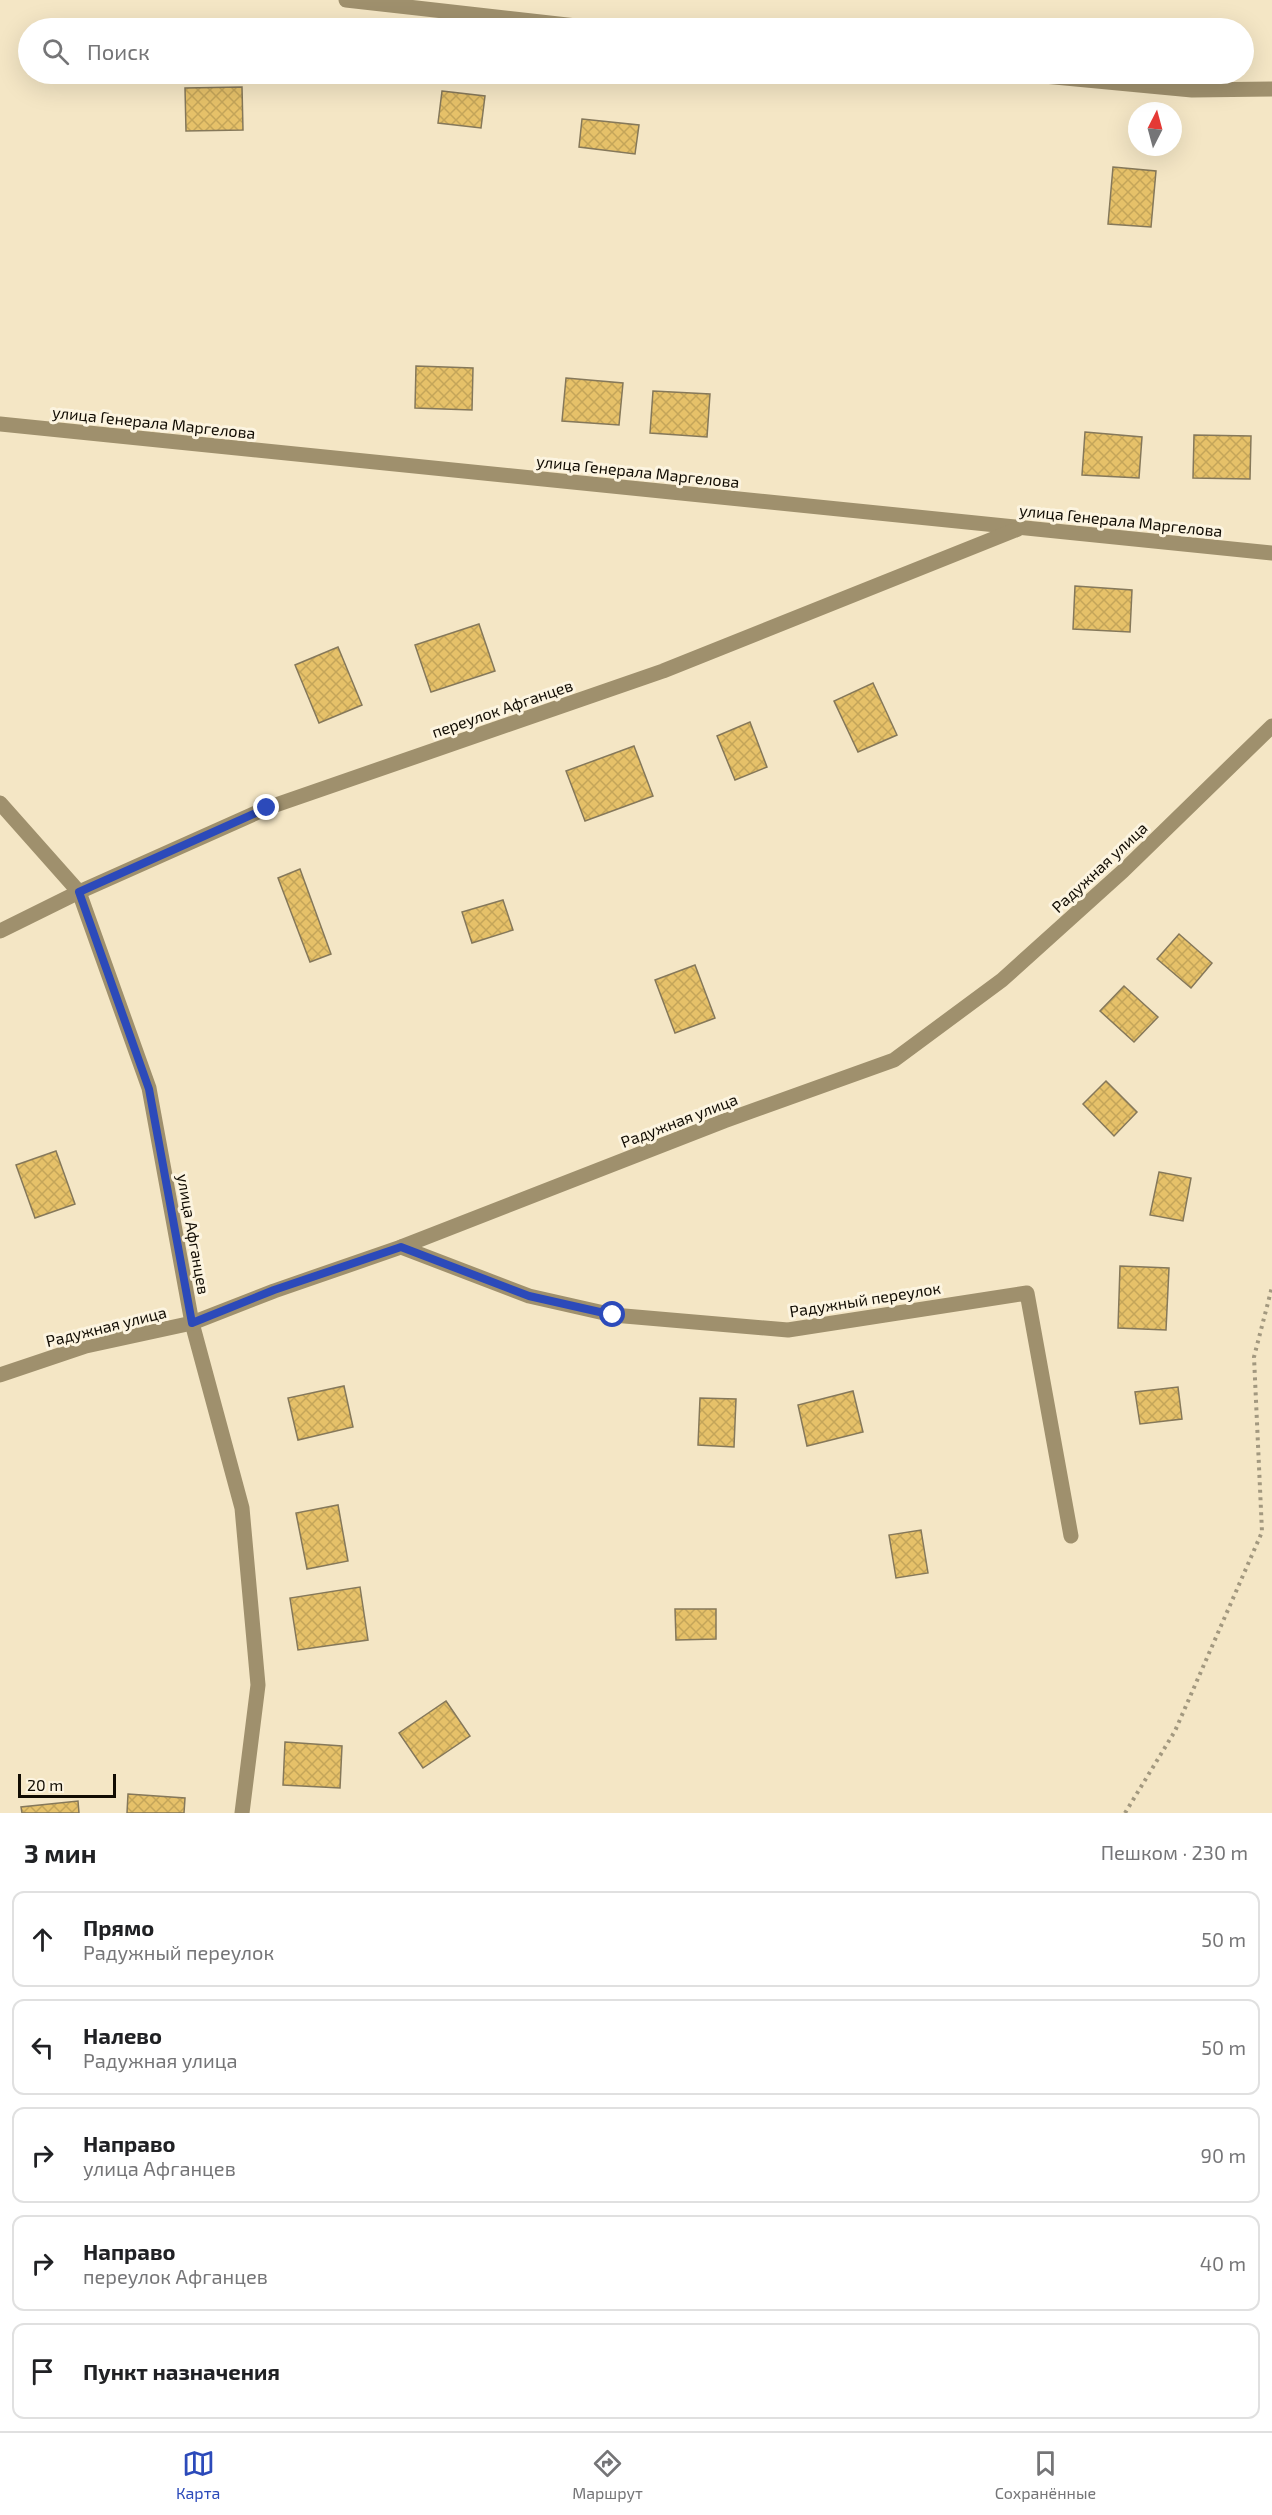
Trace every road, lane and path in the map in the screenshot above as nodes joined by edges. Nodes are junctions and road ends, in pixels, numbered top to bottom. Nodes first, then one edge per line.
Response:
1 (346, 0) edge
2 (505, 18) edge
3 (1129, 84) edge
4 (1272, 89) edge
5 (0, 424) edge
6 (1020, 528) junction
7 (1272, 553) edge
8 (1272, 726) edge
9 (0, 803) edge
10 (79, 892) junction
11 (0, 931) edge
12 (401, 1247) junction
13 (1272, 1287) edge
14 (192, 1323) junction
15 (0, 1375) edge
16 (1071, 1536) dead end
17 (242, 1813) edge
18 (1125, 1813) edge

1 - 2 street
3 - 4 street
5 - 6 street, улица Генерала Маргелова
6 - 7 street, улица Генерала Маргелова
6 - 10 street, переулок Афганцев
8 - 12 street, Радужная улица
9 - 10 street, улица Афганцев
10 - 11 street, переулок Афганцев
10 - 14 street, улица Афганцев
12 - 14 street, Радужная улица
12 - 16 street, Радужный переулок
13 - 18 path
14 - 15 street, Радужная улица
14 - 17 street, улица Афганцев

